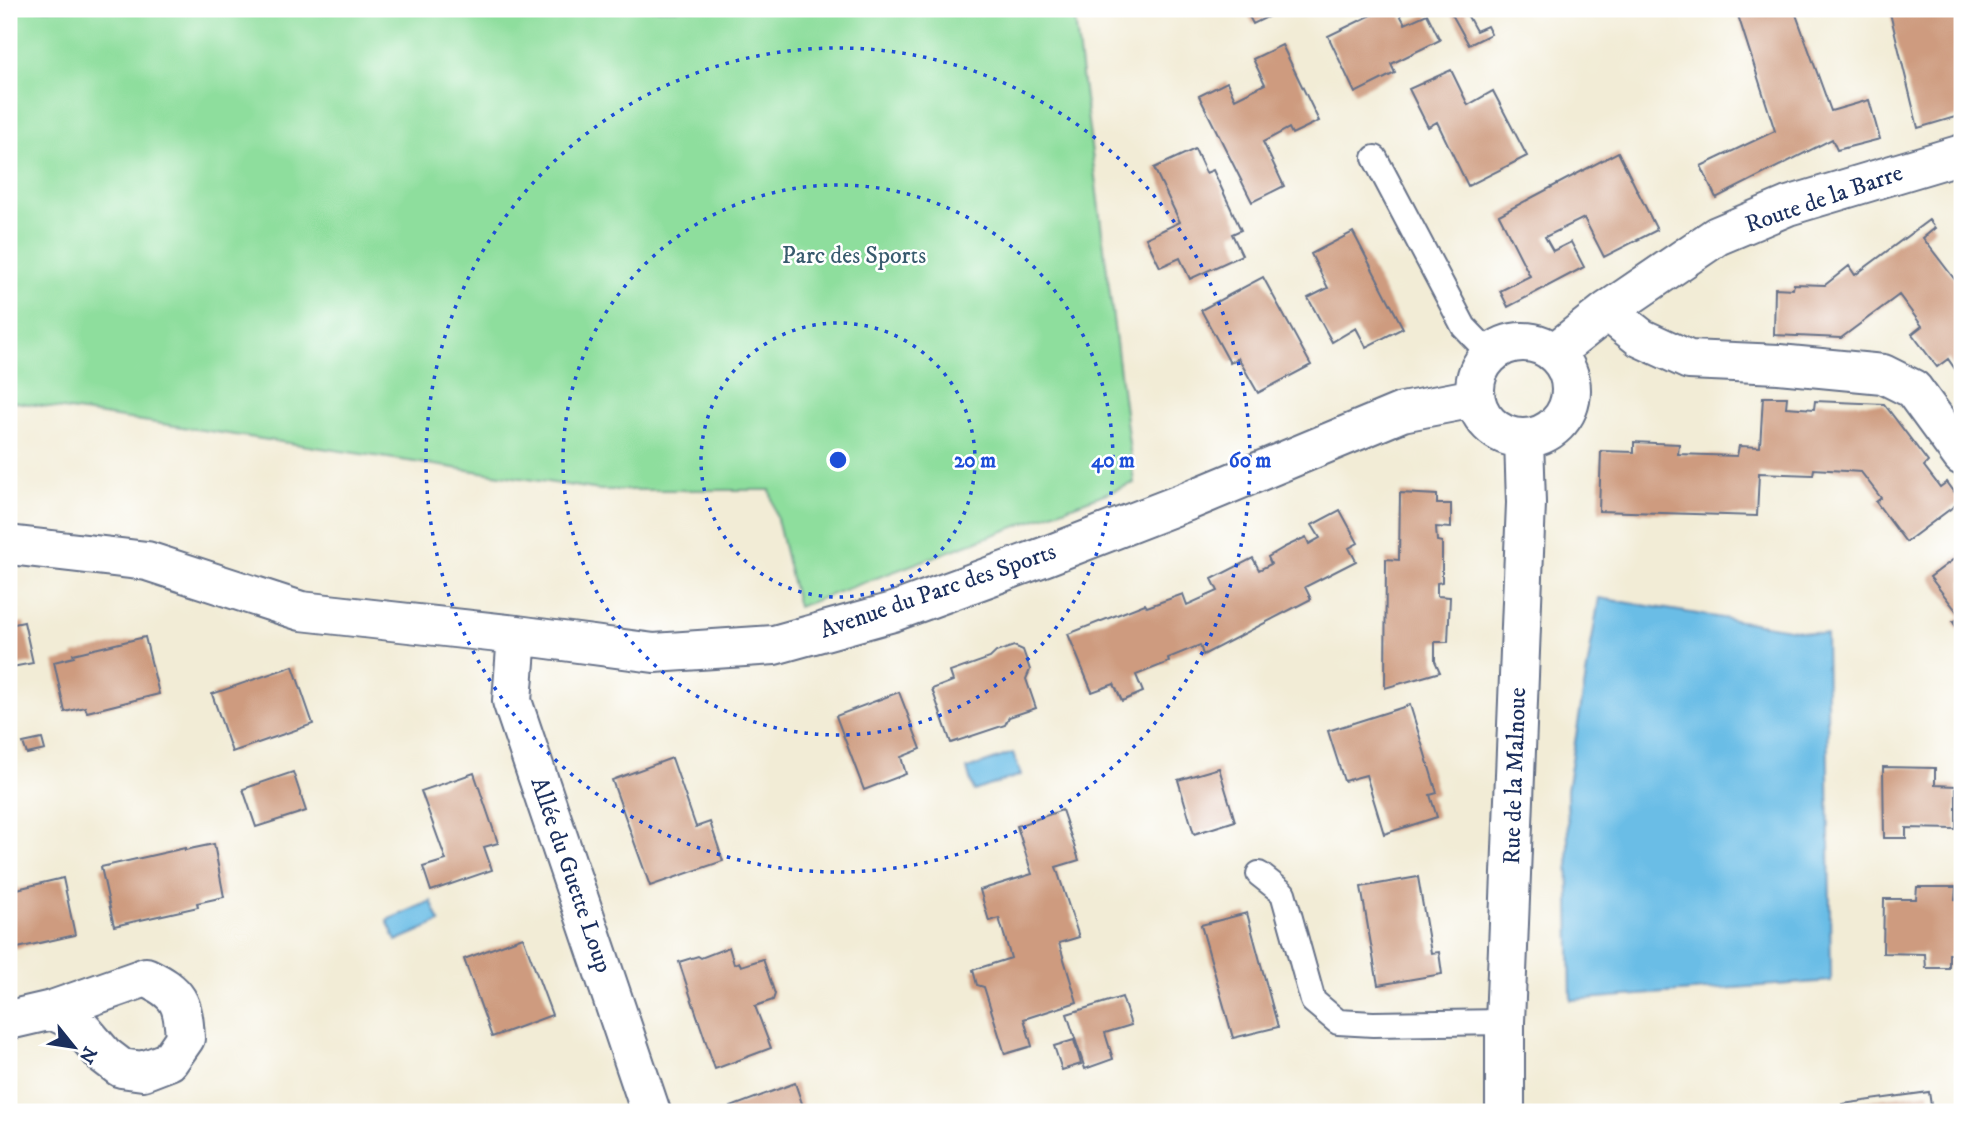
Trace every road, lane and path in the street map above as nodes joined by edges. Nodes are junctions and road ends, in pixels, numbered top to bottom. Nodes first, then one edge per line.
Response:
1 (1962, 154) edge
2 (1375, 158) dead end
3 (1607, 311) junction
4 (1554, 353) junction
5 (1490, 354) junction
6 (1475, 398) junction
7 (1524, 439) junction
8 (1962, 456) edge
9 (9, 545) edge
10 (517, 635) junction
11 (1259, 874) dead end
12 (52, 1010) dead end
13 (9, 1020) edge
14 (1505, 1023) junction
15 (651, 1112) edge
16 (1505, 1112) edge

1 - 3 street, Route de la Barre
2 - 5 lane
3 - 4 street, Route de la Barre
3 - 8 street
4 - 5 street
4 - 7 street
5 - 6 street
6 - 7 street
6 - 10 street, Avenue du Parc des Sports
7 - 14 street, Rue de la Malnoue
9 - 10 street, Avenue du Parc des Sports
10 - 15 street, Allée du Guette Loup
11 - 14 lane
12 - 13 street
14 - 16 street, Rue de la Malnoue

